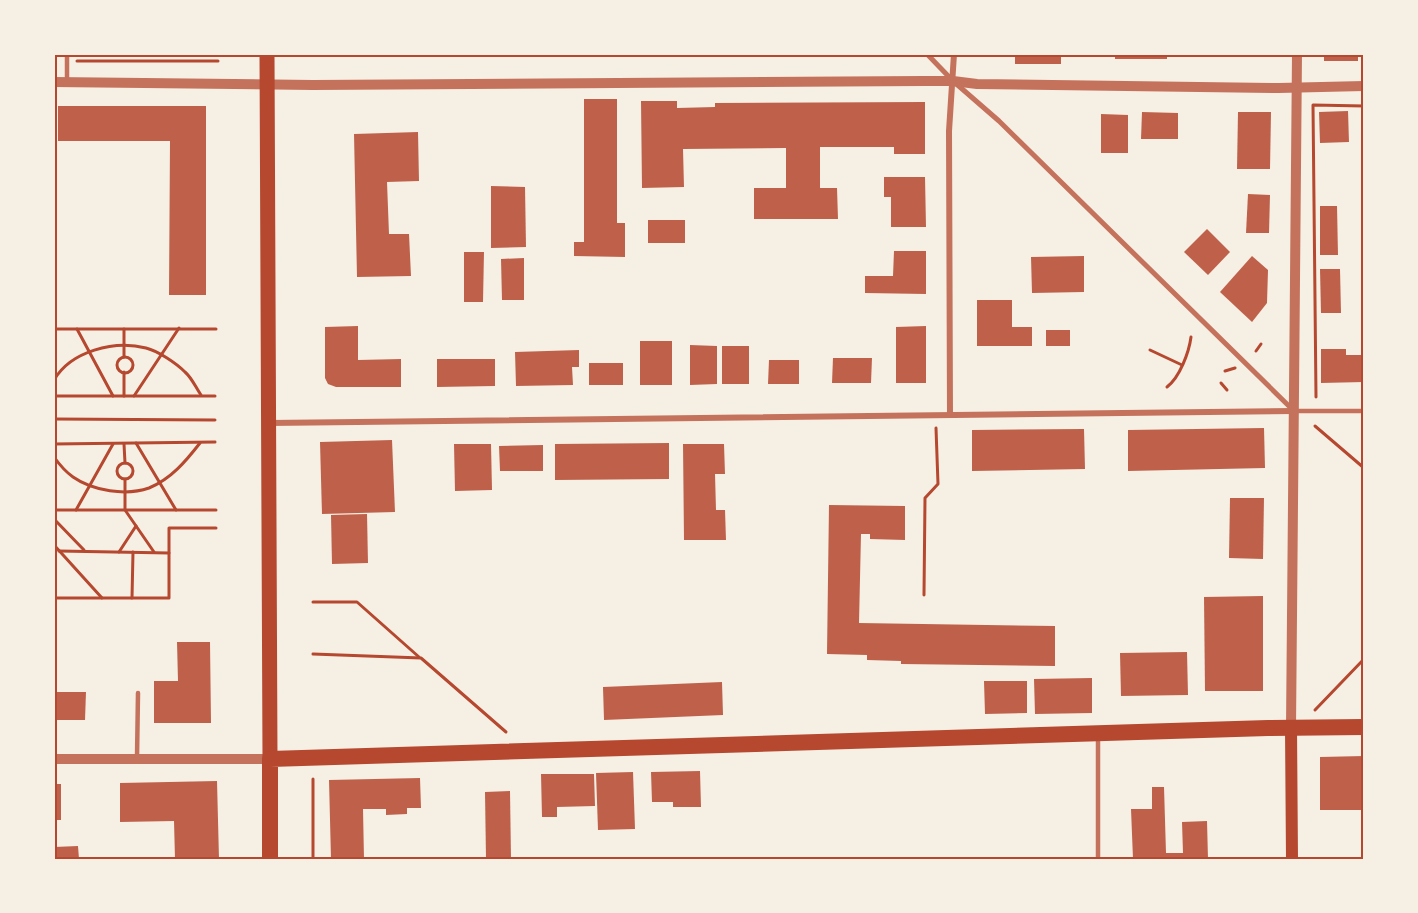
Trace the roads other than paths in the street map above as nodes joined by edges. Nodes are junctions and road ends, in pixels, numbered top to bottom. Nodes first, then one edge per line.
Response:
1 (67, 54) edge
2 (267, 54) edge
3 (927, 54) edge
4 (954, 54) edge
5 (1298, 54) edge
6 (953, 81) junction
7 (54, 82) edge
8 (67, 82) junction
9 (267, 84) junction
10 (1364, 86) edge
11 (1297, 87) junction
12 (1294, 411) junction
13 (1364, 411) edge
14 (950, 415) junction
15 (269, 423) junction
16 (138, 693) dead end
17 (1364, 727) edge
18 (1291, 728) junction
19 (1098, 734) junction
20 (137, 758) junction
21 (54, 759) edge
22 (270, 759) junction
23 (270, 859) edge
24 (1098, 859) edge
25 (1292, 859) edge

1 - 8 lane
2 - 9 main road
3 - 6 street
4 - 6 street
5 - 11 street
6 - 9 street
6 - 11 street
6 - 12 street
6 - 14 street
7 - 8 street
8 - 9 street
9 - 15 main road
10 - 11 street
11 - 12 street
12 - 13 lane
12 - 14 street
12 - 18 street
14 - 15 street
15 - 22 main road
16 - 20 lane
17 - 18 highway
18 - 19 highway
18 - 25 main road
19 - 22 highway
19 - 24 lane
20 - 21 street
20 - 22 street
22 - 23 highway

